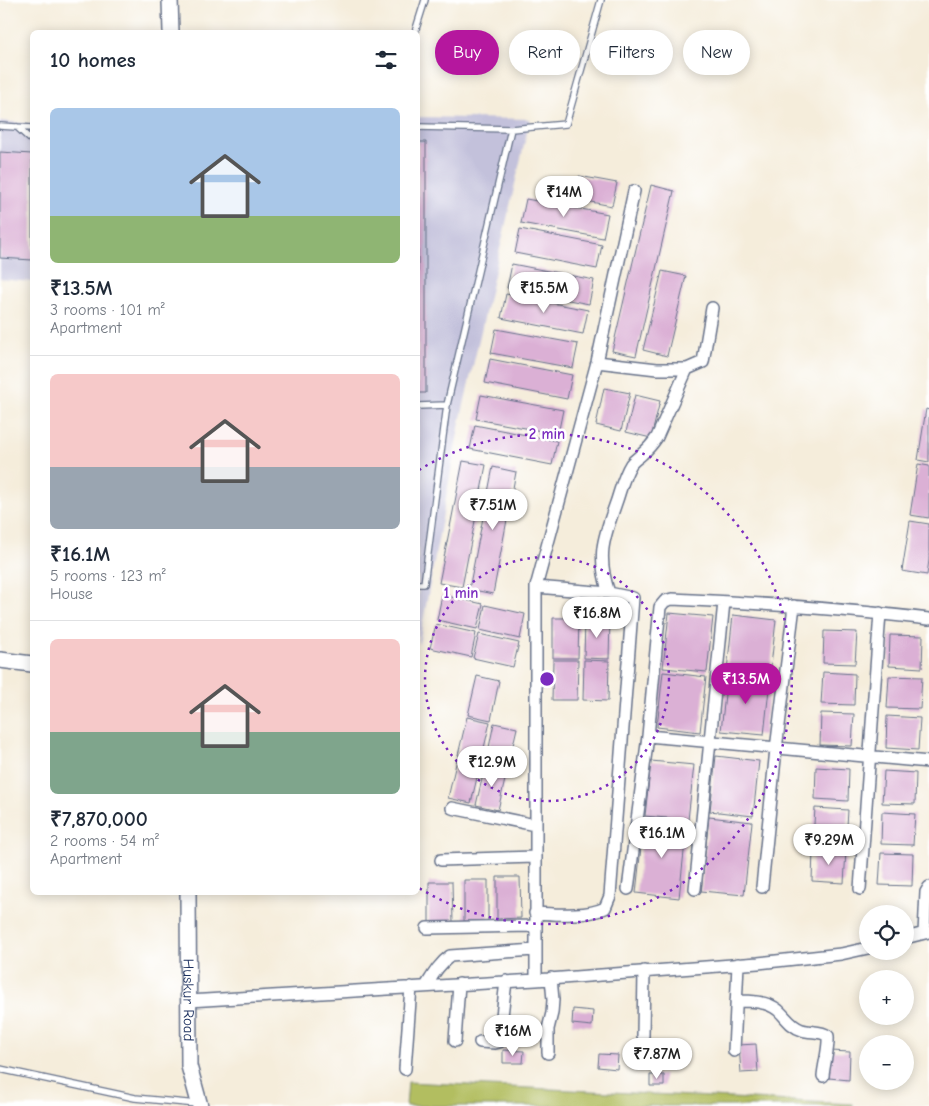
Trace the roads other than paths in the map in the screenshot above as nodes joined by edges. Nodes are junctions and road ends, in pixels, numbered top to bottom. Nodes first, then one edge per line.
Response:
1 (170, 0) edge
2 (426, 0) edge
3 (601, 0) edge
4 (171, 30) edge
5 (416, 30) edge
6 (0, 126) edge
7 (18, 127) junction
8 (420, 127) edge
9 (30, 128) edge
10 (511, 129) junction
11 (30, 139) edge
12 (634, 191) dead end
13 (712, 308) dead end
14 (597, 362) junction
15 (687, 369) junction
16 (447, 405) junction
17 (420, 406) edge
18 (420, 584) edge
19 (536, 587) junction
20 (609, 593) junction
21 (724, 602) junction
22 (794, 606) junction
23 (880, 613) junction
24 (929, 619) edge
25 (0, 660) edge
26 (30, 664) edge
27 (648, 736) junction
28 (710, 742) junction
29 (776, 749) junction
30 (870, 757) junction
31 (929, 762) edge
32 (452, 808) dead end
33 (535, 825) junction
34 (535, 858) junction
35 (441, 860) dead end
36 (762, 887) dead end
37 (929, 887) edge
38 (628, 889) dead end
39 (695, 889) dead end
40 (860, 889) dead end
41 (188, 895) edge
42 (535, 913) junction
43 (535, 926) junction
44 (427, 928) dead end
45 (927, 933) edge
46 (914, 936) edge
47 (535, 950) junction
48 (859, 950) edge
49 (738, 964) junction
50 (644, 971) junction
51 (551, 978) junction
52 (536, 980) junction
53 (506, 981) junction
54 (459, 984) junction
55 (426, 986) junction
56 (411, 987) junction
57 (736, 1000) junction
58 (189, 1001) junction
59 (643, 1036) dead end
60 (455, 1042) dead end
61 (480, 1042) dead end
62 (734, 1051) dead end
63 (548, 1054) dead end
64 (406, 1068) dead end
65 (0, 1069) edge
66 (823, 1076) dead end
67 (199, 1105) edge

1 - 4 street
2 - 5 lane
3 - 10 lane
6 - 7 lane
7 - 9 lane
7 - 11 lane
8 - 10 lane
10 - 16 lane
12 - 14 street
13 - 15 street
14 - 15 street
14 - 19 street
15 - 20 street
16 - 17 lane
16 - 18 lane
19 - 20 street
19 - 33 street
20 - 42 street
21 - 22 street
21 - 27 street
21 - 28 street
22 - 23 street
22 - 29 street
23 - 24 street
23 - 30 street
25 - 26 street
27 - 28 street
27 - 38 street
28 - 29 street
28 - 39 street
29 - 30 street
29 - 36 street
30 - 31 street
30 - 40 street
32 - 33 street
33 - 34 street
34 - 35 street
34 - 42 street
37 - 45 street
41 - 58 street, Huskur Road
42 - 43 street
43 - 44 street
43 - 47 street
45 - 46 street
47 - 52 street
47 - 55 street
48 - 49 street
49 - 50 street
49 - 57 street
50 - 51 street
50 - 59 street
51 - 52 street
51 - 63 street
52 - 53 street
53 - 54 street
53 - 61 street
54 - 55 street
54 - 60 street
55 - 56 street
56 - 58 street
56 - 64 street
57 - 62 street
57 - 66 street
58 - 67 street, Huskur Road
65 - 67 lane

